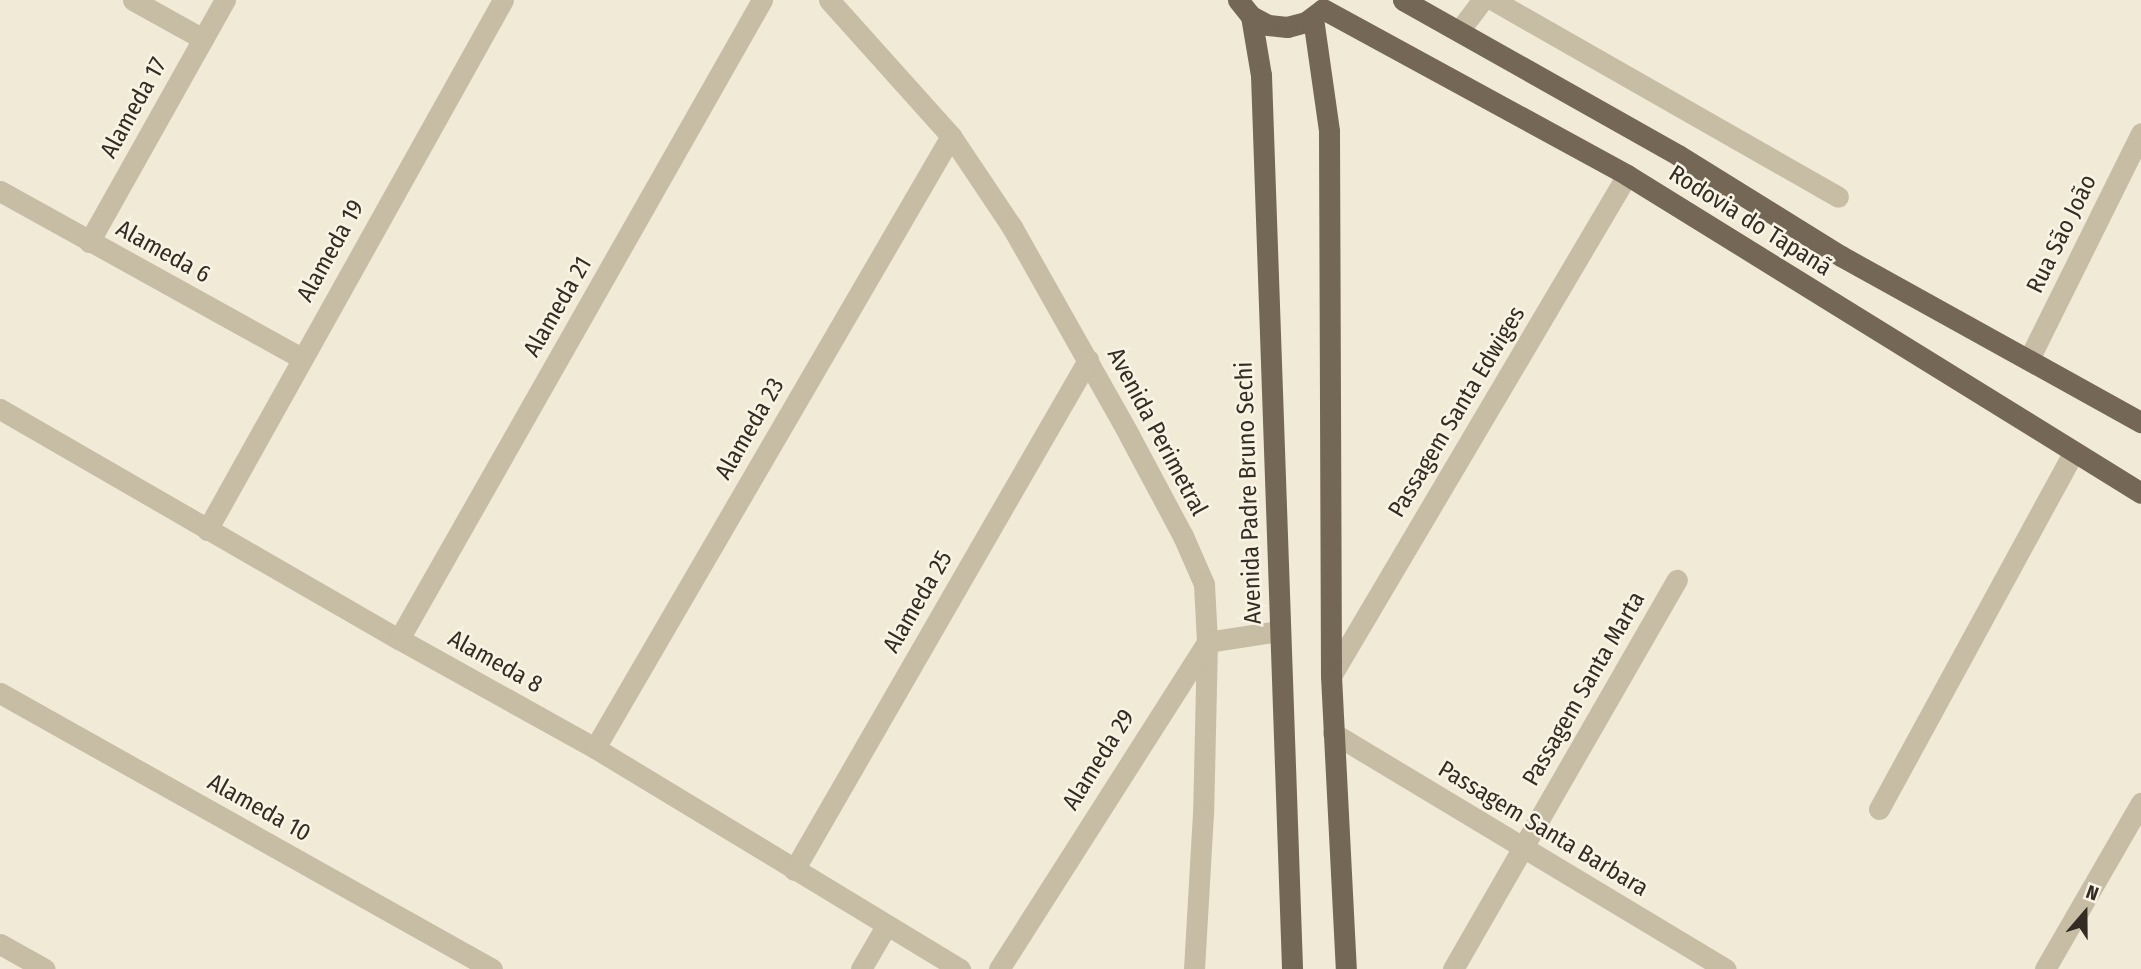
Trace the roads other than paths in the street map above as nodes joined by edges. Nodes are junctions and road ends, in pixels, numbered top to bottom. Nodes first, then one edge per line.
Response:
1 (133, 0) edge
2 (225, 0) edge
3 (503, 0) edge
4 (762, 0) edge
5 (829, 0) edge
6 (1403, 0) edge
7 (1482, 0) edge
8 (1493, 0) edge
9 (1245, 8) edge
10 (1322, 9) edge
11 (1459, 31) junction
12 (202, 39) junction
13 (2141, 133) edge
14 (951, 136) junction
15 (1627, 175) junction
16 (1838, 197) dead end
17 (3, 200) edge
18 (89, 242) junction
19 (301, 358) junction
20 (2029, 359) junction
21 (1088, 360) junction
22 (0, 409) edge
23 (2141, 422) edge
24 (2074, 452) junction
25 (2141, 493) edge
26 (207, 530) junction
27 (1677, 580) dead end
28 (1279, 631) junction
29 (399, 639) junction
30 (1207, 642) junction
31 (1331, 676) junction
32 (0, 693) edge
33 (1333, 733) junction
34 (595, 748) junction
35 (2141, 803) edge
36 (1879, 809) dead end
37 (1523, 848) junction
38 (794, 870) junction
39 (886, 926) junction
40 (0, 944) edge
41 (45, 969) edge
42 (492, 969) edge
43 (861, 969) edge
44 (960, 969) edge
45 (999, 969) edge
46 (1195, 969) edge
47 (1292, 969) edge
48 (1346, 969) edge
49 (1453, 969) edge
50 (1726, 969) edge
51 (2045, 969) edge

1 - 12 street
2 - 12 street, Alameda 17
3 - 19 street, Alameda 19
4 - 29 street, Alameda 21
5 - 14 street, Avenida Perimetral
6 - 11 main road, Rodovia do Tapanã
7 - 11 street
8 - 16 street
9 - 10 main road
9 - 28 main road, Avenida Padre Bruno Sechi
10 - 15 main road, Rodovia do Tapanã
10 - 31 main road
11 - 20 main road, Rodovia do Tapanã
12 - 18 street, Alameda 17
13 - 20 street, Rua São João
14 - 21 street, Avenida Perimetral
14 - 34 street, Alameda 23
15 - 24 main road, Rodovia do Tapanã
15 - 31 street, Passagem Santa Edwiges
17 - 18 street, Alameda 6
18 - 19 street, Alameda 6
19 - 26 street, Alameda 19
20 - 23 main road, Rodovia do Tapanã
21 - 30 street, Avenida Perimetral
21 - 38 street, Alameda 25
22 - 26 street, Alameda 8
24 - 25 main road, Rodovia do Tapanã
24 - 36 street
26 - 29 street, Alameda 8
27 - 37 street, Passagem Santa Marta
28 - 30 street
28 - 47 main road, Avenida Padre Bruno Sechi
29 - 34 street, Alameda 8
30 - 45 street, Alameda 29
30 - 46 street, Avenida Perimetral
31 - 33 main road
32 - 42 street, Alameda 10
33 - 37 street, Passagem Santa Barbara
33 - 48 main road
34 - 38 street, Alameda 8
35 - 51 street
37 - 49 street, Passagem Santa Marta
37 - 50 street, Passagem Santa Barbara
38 - 39 street, Alameda 8
39 - 43 street
39 - 44 street, Alameda 8
40 - 41 street

